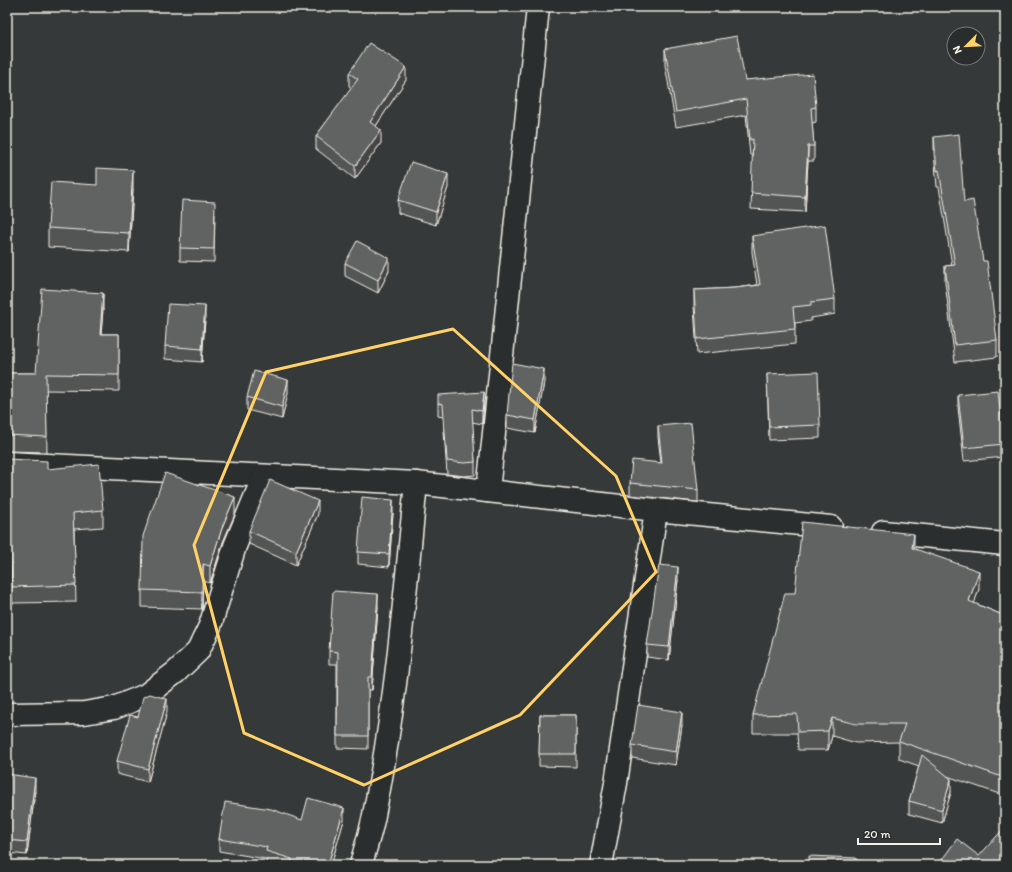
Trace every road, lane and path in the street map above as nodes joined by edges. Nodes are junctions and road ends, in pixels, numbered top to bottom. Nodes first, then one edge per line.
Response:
1 (538, 7) edge
2 (7, 463) edge
3 (264, 476) junction
4 (416, 483) junction
5 (488, 492) junction
6 (656, 510) junction
7 (1005, 544) edge
8 (7, 714) edge
9 (361, 865) edge
10 (600, 865) edge

1 - 5 street
2 - 3 street
3 - 4 street
3 - 8 street
4 - 5 street
4 - 9 street
5 - 6 street
6 - 7 street
6 - 10 street

